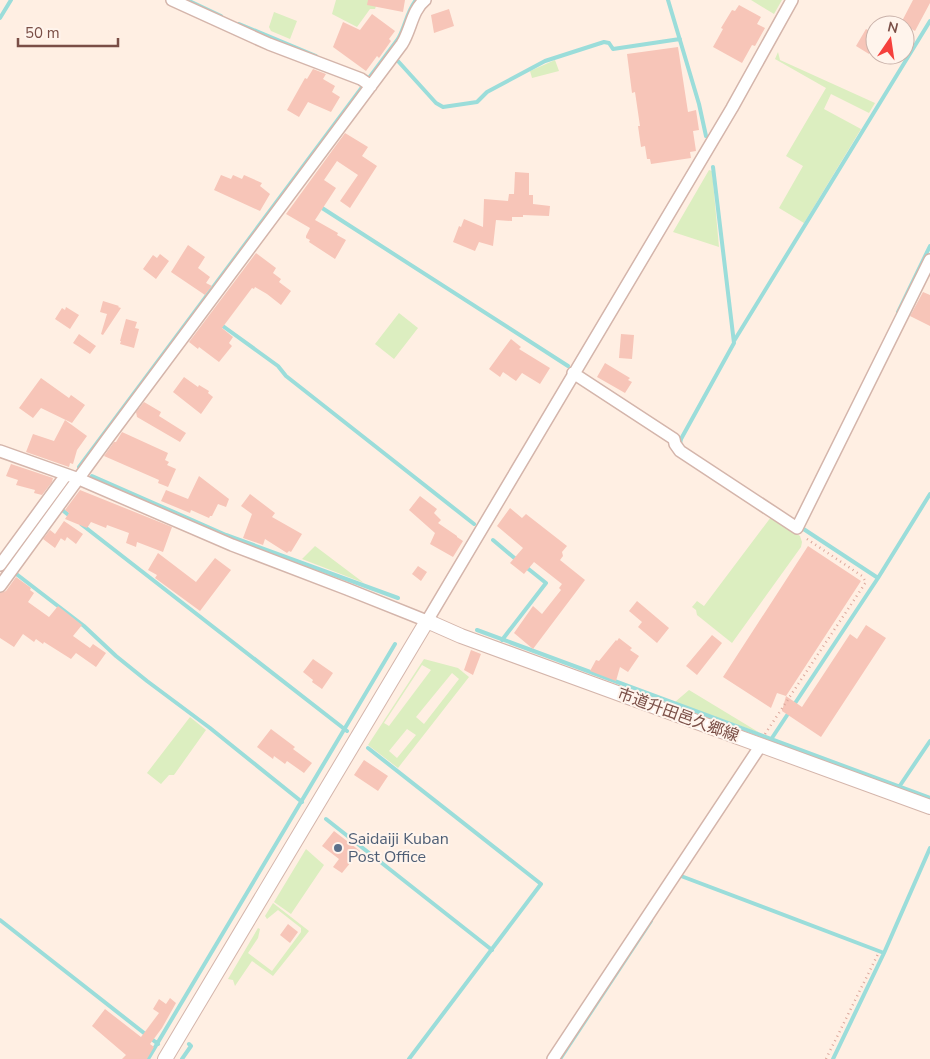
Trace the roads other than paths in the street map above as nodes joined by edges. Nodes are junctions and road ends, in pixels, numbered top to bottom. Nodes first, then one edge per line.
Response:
1 (172, 0) edge
2 (425, 0) edge
3 (792, 0) edge
4 (367, 83) junction
5 (930, 260) edge
6 (573, 372) junction
7 (0, 451) edge
8 (66, 475) junction
9 (79, 479) junction
10 (0, 565) edge
11 (0, 586) edge
12 (427, 621) junction
13 (765, 744) junction
14 (930, 807) edge
15 (164, 1059) edge
16 (553, 1059) edge

1 - 4 street
2 - 4 street
3 - 6 street
4 - 9 street
5 - 6 street
6 - 12 street
7 - 8 street
8 - 9 street
8 - 10 street
9 - 11 street
9 - 12 street
12 - 13 street, 市道升田邑久郷線
12 - 15 street
13 - 14 street, 市道升田邑久郷線
13 - 16 street

